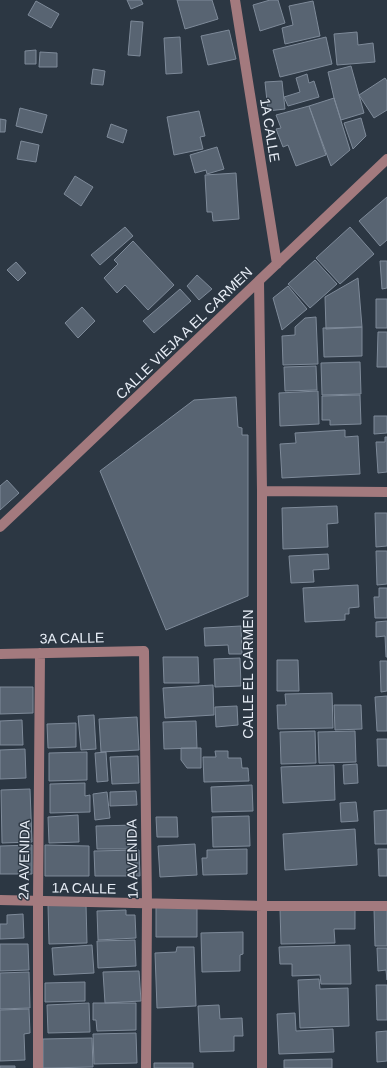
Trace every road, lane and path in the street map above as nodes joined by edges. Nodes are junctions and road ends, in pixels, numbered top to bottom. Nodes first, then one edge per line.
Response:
1 (235, 0) edge
2 (387, 159) edge
3 (277, 264) junction
4 (259, 281) junction
5 (262, 491) junction
6 (387, 492) edge
7 (0, 528) edge
8 (144, 651) joint
9 (40, 653) junction
10 (0, 654) edge
11 (0, 900) edge
12 (38, 901) junction
13 (147, 904) junction
14 (262, 906) junction
15 (387, 906) edge
16 (38, 1068) edge
17 (146, 1068) edge
18 (262, 1068) edge

1 - 3 street, 1A CALLE
2 - 3 street, CALLE VIEJA A EL CARMEN
3 - 4 street, CALLE VIEJA A EL CARMEN
4 - 5 street, CALLE EL CARMEN
4 - 7 street, CALLE VIEJA A EL CARMEN
5 - 6 street
5 - 14 street, CALLE EL CARMEN
8 - 9 street, 3A CALLE
8 - 13 street, 1A AVENIDA
9 - 10 street, 3A CALLE
9 - 12 street, 2A AVENIDA
11 - 12 street, 1A CALLE
12 - 13 street, 1A CALLE
12 - 16 street, 2A AVENIDA
13 - 14 street, 1A CALLE
13 - 17 street, 1A AVENIDA
14 - 15 street, 1A CALLE
14 - 18 street, CALLE EL CARMEN

